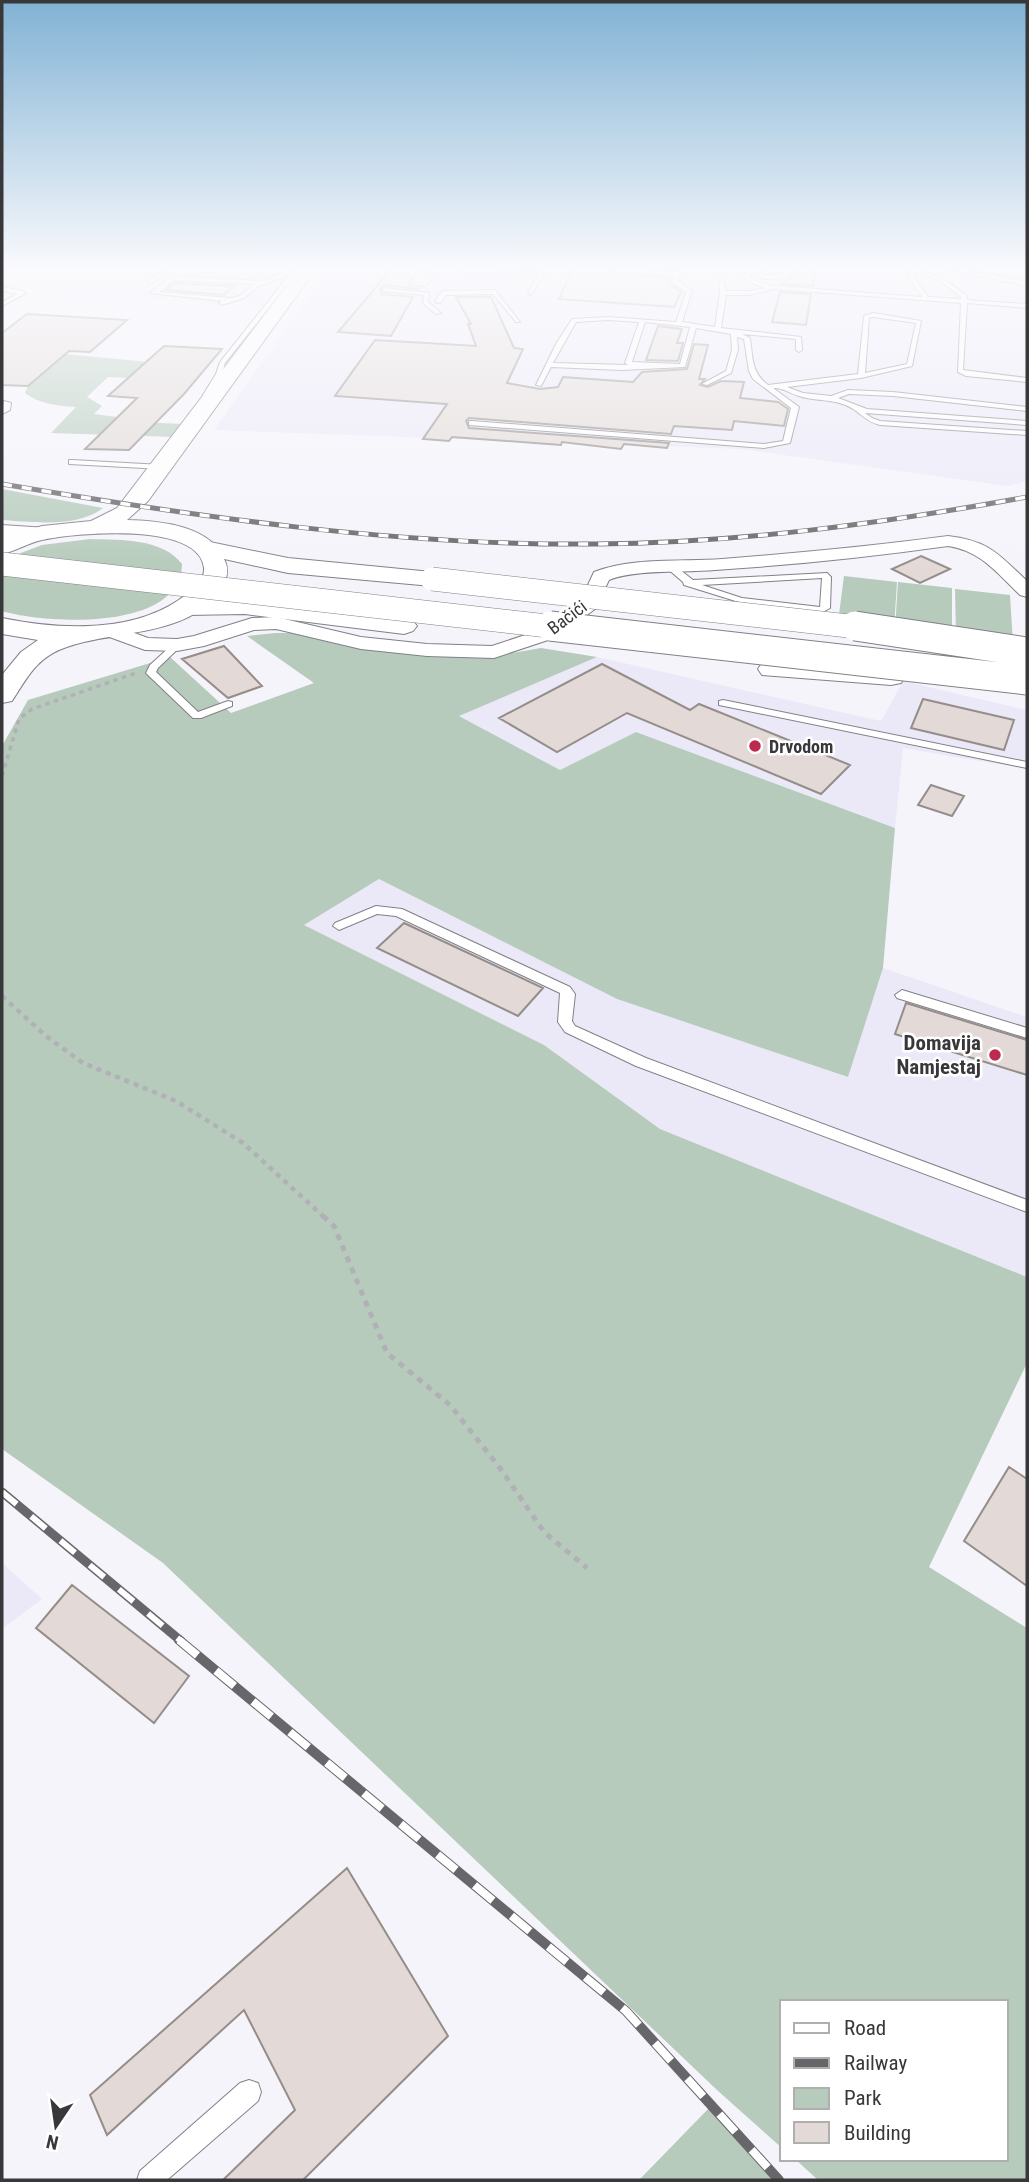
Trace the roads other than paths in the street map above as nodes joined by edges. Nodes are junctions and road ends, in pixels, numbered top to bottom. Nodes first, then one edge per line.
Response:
1 (237, 368) edge
2 (249, 368) edge
3 (547, 368) edge
4 (730, 368) edge
5 (752, 368) edge
6 (862, 368) edge
7 (897, 368) edge
8 (960, 368) edge
9 (861, 376) junction
10 (1027, 380) edge
11 (705, 384) dead end
12 (539, 385) dead end
13 (766, 387) junction
14 (780, 387) junction
15 (832, 398) junction
16 (7, 402) dead end
17 (1027, 409) edge
18 (859, 410) junction
19 (2, 412) edge
20 (472, 423) dead end
21 (1027, 423) edge
22 (1027, 433) edge
23 (72, 462) dead end
24 (162, 467) junction
25 (99, 525) junction
26 (157, 529) junction
27 (2, 532) edge
28 (39, 533) junction
29 (2, 547) edge
30 (205, 548) junction
31 (2, 564) edge
32 (672, 568) junction
33 (687, 583) junction
34 (1027, 591) edge
35 (186, 607) junction
36 (162, 618) junction
37 (6, 627) edge
38 (111, 631) junction
39 (76, 634) junction
40 (170, 645) junction
41 (1027, 652) edge
42 (1027, 660) edge
43 (23, 661) junction
44 (1027, 681) edge
45 (2, 695) edge
46 (228, 704) dead end
47 (723, 704) dead end
48 (1027, 765) edge
49 (339, 926) dead end
50 (902, 995) dead end
51 (1027, 1033) edge
52 (1027, 1206) edge
53 (249, 2092) dead end
54 (149, 2180) edge

1 - 24 main road
2 - 26 main road
3 - 12 lane
4 - 11 lane
5 - 13 lane
6 - 9 lane
7 - 9 lane
8 - 10 lane
9 - 14 lane
13 - 14 lane
13 - 20 lane
14 - 15 lane
15 - 17 lane
15 - 18 lane
16 - 19 lane
18 - 21 lane
18 - 22 lane
23 - 24 lane
24 - 25 main road
25 - 26 main road
25 - 28 main road
26 - 30 main road
27 - 28 main road
28 - 29 main road
29 - 42 main road
30 - 35 main road
30 - 41 main road, bridge
31 - 44 main road, bridge
32 - 33 lane
32 - 34 street, Bačići
32 - 40 street, Bačići
33 - 33 lane
35 - 36 main road
35 - 44 main road, bridge
36 - 38 main road
36 - 40 street
37 - 39 main road
37 - 43 main road
38 - 39 main road
38 - 40 street, Bačići
39 - 43 main road
40 - 46 lane
43 - 45 main road
47 - 48 lane
49 - 52 lane
50 - 51 lane
53 - 54 lane

